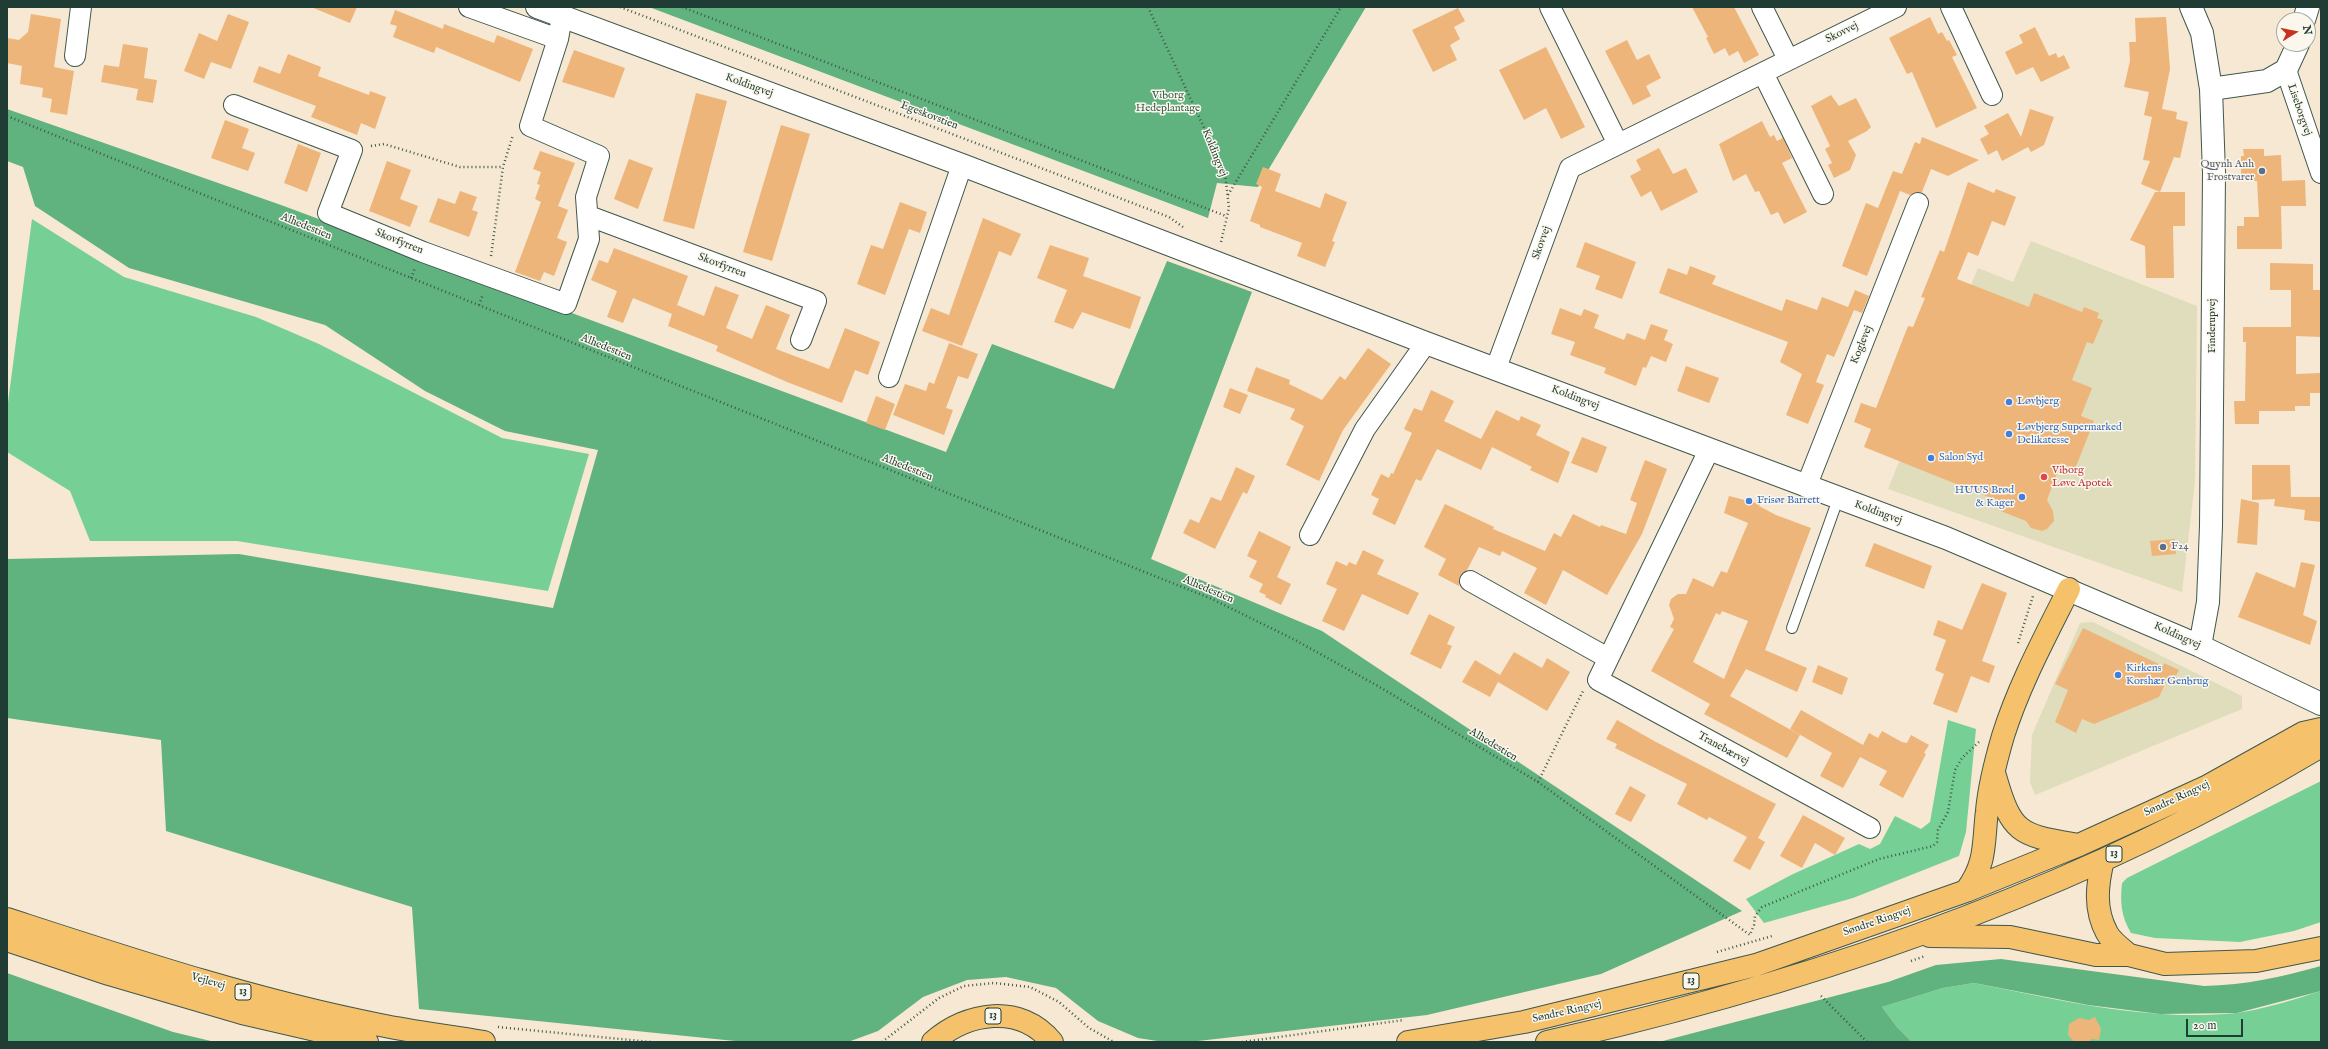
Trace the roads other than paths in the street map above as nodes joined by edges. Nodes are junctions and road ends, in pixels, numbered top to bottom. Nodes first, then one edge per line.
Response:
1 (81, 7) edge
2 (470, 7) edge
3 (537, 7) edge
4 (1550, 7) edge
5 (1762, 7) edge
6 (1896, 7) edge
7 (1950, 7) edge
8 (2191, 7) edge
9 (562, 17) junction
10 (558, 39) junction
11 (2294, 52) edge
12 (75, 56) dead end
13 (1788, 59) junction
14 (2286, 70) junction
15 (1763, 73) junction
16 (2211, 89) junction
17 (1992, 95) dead end
18 (234, 105) dead end
19 (1618, 144) junction
20 (962, 165) junction
21 (2321, 173) edge
22 (1823, 194) dead end
23 (1918, 204) dead end
24 (589, 216) junction
25 (801, 340) dead end
26 (1426, 343) junction
27 (1496, 368) junction
28 (889, 377) dead end
29 (1709, 450) junction
30 (1806, 487) junction
31 (1838, 499) junction
32 (1310, 535) dead end
33 (1470, 581) dead end
34 (2068, 589) junction
35 (1792, 628) dead end
36 (2200, 646) junction
37 (1608, 658) junction
38 (2321, 704) edge
39 (2321, 729) edge
40 (2321, 741) edge
41 (1994, 771) junction
42 (1870, 828) dead end
43 (2079, 845) junction
44 (2103, 860) junction
45 (1966, 891) junction
46 (7, 919) edge
47 (1915, 936) junction
48 (7, 940) edge
49 (2321, 948) edge
50 (2129, 955) junction
51 (489, 1035) edge
52 (367, 1042) edge
53 (933, 1042) edge
54 (1052, 1042) edge
55 (1408, 1042) edge
56 (1547, 1042) edge

1 - 12 street
2 - 10 street
3 - 9 street, Koldingvej
4 - 19 street
5 - 13 street
6 - 13 street, Skovvej
7 - 17 street
8 - 16 street, Finderupvej
9 - 10 street
9 - 20 street, Koldingvej
10 - 24 street, Skovfyrren
11 - 14 street, Liseborgvej
13 - 15 street, Skovvej
14 - 16 street, Liseborgvej
14 - 21 street, Liseborgvej
15 - 19 street, Skovvej
15 - 22 street
16 - 36 street, Finderupvej
18 - 24 street, Skovfyrren
19 - 27 street, Skovvej
20 - 26 street, Koldingvej
20 - 28 street
23 - 30 street, Koglevej
24 - 25 street, Skovfyrren
26 - 27 street, Koldingvej
26 - 32 street
27 - 29 street, Koldingvej
29 - 30 street, Koldingvej
29 - 37 street
30 - 31 street, Koldingvej
31 - 34 street, Koldingvej
31 - 35 lane
33 - 37 street
34 - 36 street, Koldingvej
34 - 41 main road
36 - 38 street, Koldingvej
37 - 42 street, Tranebærvej
39 - 43 main road, Søndre Ringvej / 13
40 - 44 main road, Søndre Ringvej / 13
41 - 43 main road
41 - 45 main road
43 - 45 main road, Søndre Ringvej / 13
44 - 47 main road, Søndre Ringvej / 13
44 - 50 main road
45 - 55 main road, Søndre Ringvej / 13
46 - 51 main road, Vejlevej / 13
47 - 50 main road
47 - 56 main road, Søndre Ringvej / 13
48 - 52 main road, Vejlevej / 13
49 - 50 main road
53 - 54 main road, 13

